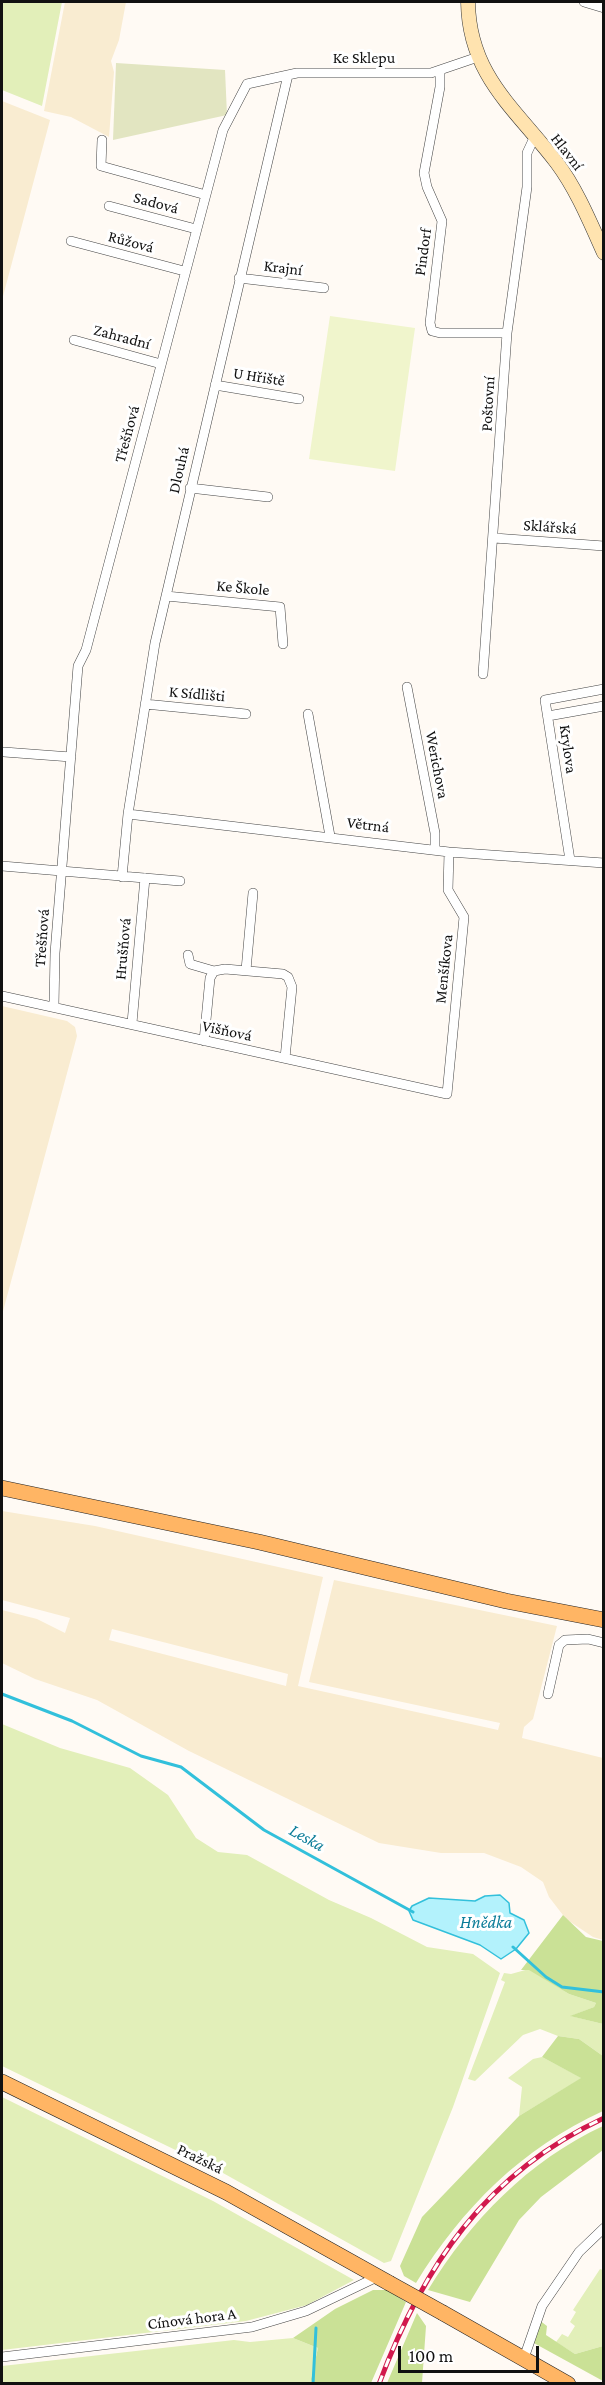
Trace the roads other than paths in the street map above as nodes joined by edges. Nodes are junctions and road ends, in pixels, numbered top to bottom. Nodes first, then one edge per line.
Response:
1 (468, 2) edge
2 (584, 2) edge
3 (603, 8) edge
4 (478, 57) junction
5 (440, 72) junction
6 (288, 75) junction
7 (534, 138) junction
8 (102, 140) dead end
9 (206, 195) junction
10 (109, 206) dead end
11 (196, 229) junction
12 (70, 242) dead end
13 (603, 253) edge
14 (184, 271) junction
15 (238, 278) junction
16 (324, 288) dead end
17 (507, 333) junction
18 (74, 340) dead end
19 (161, 364) junction
20 (215, 385) junction
21 (299, 399) dead end
22 (190, 488) junction
23 (268, 497) dead end
24 (494, 538) junction
25 (603, 546) edge
26 (165, 596) junction
27 (283, 644) dead end
28 (483, 674) dead end
29 (407, 687) dead end
30 (603, 689) edge
31 (146, 704) junction
32 (603, 706) edge
33 (246, 714) dead end
34 (308, 714) dead end
35 (548, 716) junction
36 (4, 752) dead end
37 (71, 757) junction
38 (128, 814) junction
39 (330, 836) junction
40 (435, 849) junction
41 (449, 852) junction
42 (570, 860) junction
43 (603, 863) edge
44 (2, 866) edge
45 (62, 872) junction
46 (122, 877) junction
47 (145, 878) junction
48 (180, 881) dead end
49 (253, 893) dead end
50 (188, 955) dead end
51 (246, 970) junction
52 (214, 971) junction
53 (2, 996) edge
54 (54, 1006) junction
55 (132, 1023) junction
56 (204, 1041) junction
57 (285, 1058) junction
58 (447, 1094) joint
59 (2, 1488) edge
60 (603, 1620) edge
61 (603, 1643) edge
62 (548, 1694) dead end
63 (2, 2082) edge
64 (603, 2228) edge
65 (383, 2280) junction
66 (2, 2357) edge
67 (524, 2358) junction
68 (568, 2384) edge

1 - 4 main road, Hlavní
2 - 3 street
4 - 5 street
4 - 7 main road, Hlavní
5 - 6 street, Ke Sklepu
5 - 17 street, Pindorf
6 - 9 street, Třešňová
6 - 15 street, Dlouhá
7 - 13 main road, Hlavní
7 - 17 street, Poštovní
8 - 9 street
9 - 11 street, Třešňová
10 - 11 street, Sadová
11 - 14 street, Třešňová
12 - 14 street, Růžová
14 - 19 street, Třešňová
15 - 16 street, Krajní
15 - 20 street, Dlouhá
17 - 24 street, Poštovní
18 - 19 street, Zahradní
19 - 37 street, Třešňová
20 - 21 street, U Hřiště
20 - 22 street, Dlouhá
22 - 23 street
22 - 26 street, Dlouhá
24 - 25 street, Sklářská
24 - 28 street, Poštovní
26 - 27 street, Ke Škole
26 - 31 street, Dlouhá
29 - 40 street, Werichova
30 - 35 street, Krylova
31 - 33 street, K Sídlišti
31 - 38 street, Dlouhá
32 - 35 street
34 - 39 street
35 - 42 street, Krylova
36 - 37 street
37 - 45 street, Třešňová
38 - 39 street, Větrná
38 - 46 street, Dlouhá
39 - 40 street, Větrná
40 - 41 street, Větrná
41 - 42 street, Větrná
41 - 58 street, Menšíkova
42 - 43 street, Větrná
44 - 45 street
45 - 46 street
45 - 54 street, Třešňová
46 - 47 street
47 - 48 street
47 - 55 street, Hrušňová
49 - 51 street
50 - 52 street
51 - 52 street
51 - 57 street
52 - 56 street
53 - 54 street, Višňová
54 - 55 street, Višňová
55 - 56 street, Višňová
56 - 57 street, Višňová
57 - 58 street, Višňová
59 - 60 main road
61 - 62 street
63 - 65 main road, Pražská
64 - 67 street
65 - 66 street, Cínová hora A
65 - 67 main road, Pražská, bridge
67 - 68 main road

